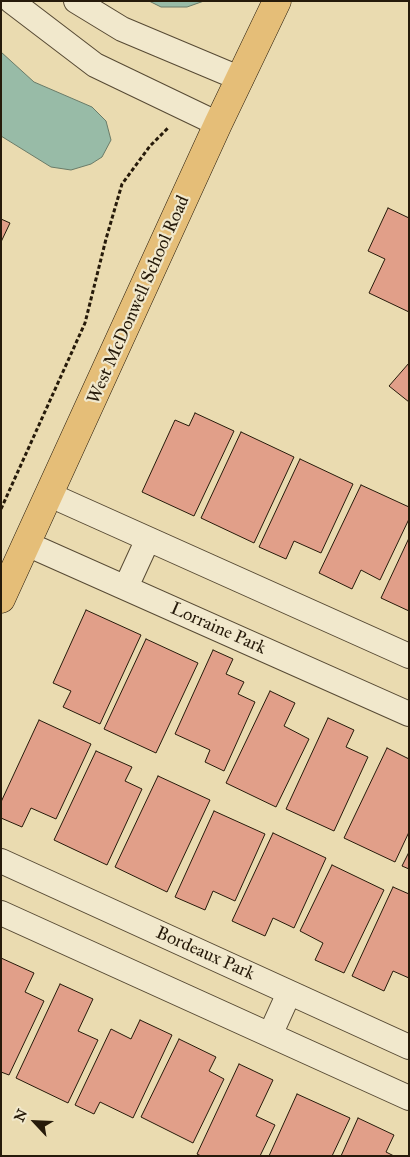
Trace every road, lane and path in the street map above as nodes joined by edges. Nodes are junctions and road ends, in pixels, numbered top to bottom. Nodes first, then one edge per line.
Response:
1 (11, 1) edge
2 (76, 1) edge
3 (277, 1) edge
4 (242, 79) junction
5 (218, 124) junction
6 (170, 126) dead end
7 (50, 495) junction
8 (1, 509) edge
9 (148, 539) junction
10 (27, 544) junction
11 (126, 587) junction
12 (1, 599) edge
13 (409, 656) edge
14 (409, 714) edge
15 (4, 869) edge
16 (1, 913) edge
17 (289, 992) junction
18 (270, 1035) junction
19 (409, 1047) edge
20 (409, 1098) edge

1 - 5 street
2 - 4 street
3 - 4 main road, West McDonwell School Road
4 - 5 main road, West McDonwell School Road
5 - 7 main road, West McDonwell School Road
6 - 8 path
7 - 9 street
7 - 10 main road, West McDonwell School Road
9 - 11 street
9 - 13 street
10 - 11 street, Lorraine Park
10 - 12 main road, West McDonwell School Road
11 - 14 street, Lorraine Park
15 - 17 street, Bordeaux Park
16 - 18 street
17 - 18 street
17 - 19 street, Bordeaux Park
18 - 20 street

